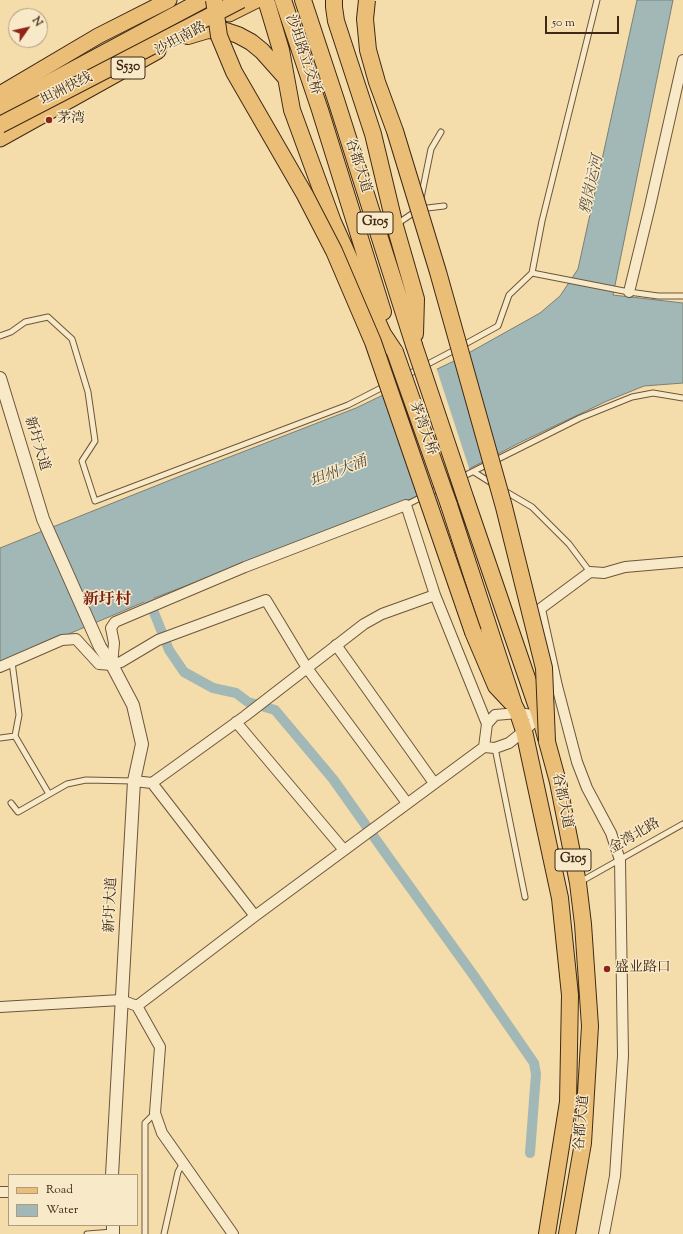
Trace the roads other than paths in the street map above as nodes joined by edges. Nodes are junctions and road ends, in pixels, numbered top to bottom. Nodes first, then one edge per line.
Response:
1 (169, 0) edge
2 (203, 0) edge
3 (214, 0) edge
4 (241, 0) edge
5 (257, 0) edge
6 (266, 0) edge
7 (283, 0) edge
8 (303, 0) edge
9 (323, 0) edge
10 (334, 0) edge
11 (367, 0) edge
12 (597, 0) edge
13 (188, 36) junction
14 (345, 49) junction
15 (683, 60) edge
16 (287, 78) junction
17 (0, 94) edge
18 (336, 100) joint
19 (0, 109) edge
20 (320, 110) joint
21 (0, 125) edge
22 (441, 132) dead end
23 (0, 139) edge
24 (444, 206) dead end
25 (419, 209) junction
26 (395, 226) junction
27 (532, 273) junction
28 (625, 291) junction
29 (683, 296) edge
30 (0, 336) edge
31 (414, 345) junction
32 (395, 352) junction
33 (0, 378) edge
34 (400, 378) dead end
35 (394, 381) dead end
36 (683, 398) edge
37 (474, 472) junction
38 (466, 500) joint
39 (406, 504) junction
40 (449, 505) joint
41 (683, 562) edge
42 (590, 572) junction
43 (435, 595) junction
44 (336, 645) junction
45 (12, 662) junction
46 (112, 665) junction
47 (0, 667) edge
48 (307, 668) junction
49 (516, 709) junction
50 (540, 716) junction
51 (236, 722) junction
52 (487, 724) junction
53 (524, 731) junction
54 (15, 736) junction
55 (0, 738) edge
56 (547, 741) junction
57 (484, 747) junction
58 (495, 748) junction
59 (134, 781) junction
60 (152, 783) junction
61 (434, 783) junction
62 (49, 794) junction
63 (11, 803) dead end
64 (407, 803) junction
65 (683, 824) edge
66 (344, 850) junction
67 (620, 860) junction
68 (578, 884) junction
69 (525, 897) dead end
70 (255, 916) junction
71 (121, 1000) junction
72 (137, 1006) junction
73 (0, 1007) edge
74 (155, 1113) junction
75 (183, 1163) junction
76 (112, 1174) edge
77 (113, 1230) edge
78 (87, 1234) edge
79 (145, 1234) edge
80 (164, 1234) edge
81 (233, 1234) edge
82 (547, 1234) edge
83 (567, 1234) edge
84 (604, 1234) edge

1 - 17 main road
2 - 19 highway, 坦洲快线
3 - 49 highway, bridge
4 - 21 highway, 坦洲快线, bridge
5 - 13 main road, 沙坦南路 / S530
6 - 16 highway
7 - 20 highway, 沙坦路立交桥 / G105
8 - 18 highway, 沙坦路立交桥 / G105
9 - 14 highway
10 - 14 highway
11 - 56 highway, bridge
12 - 27 lane
13 - 16 highway
13 - 23 main road, 沙坦南路 / S530
14 - 26 highway
15 - 28 street
16 - 32 highway
18 - 31 highway, 谷都大道 / G105
20 - 32 highway, 谷都大道 / G105
22 - 25 lane
24 - 25 lane
25 - 26 lane
26 - 31 highway
27 - 28 lane
27 - 34 lane
28 - 29 lane
30 - 35 lane
31 - 38 highway, 茅湾大桥 / G105, bridge
32 - 40 highway, 茅湾大桥 / G105, bridge
33 - 46 street, 新圩大道
36 - 37 lane
37 - 39 lane
37 - 42 lane
38 - 50 highway, 谷都大道 / G105
39 - 43 street
39 - 46 street
40 - 49 highway, 谷都大道 / G105
41 - 42 street
42 - 67 street
43 - 44 street
43 - 52 street
44 - 48 street
44 - 61 street
45 - 46 street
45 - 47 street
45 - 54 lane
46 - 48 street
46 - 59 street, 新圩大道
48 - 51 street
48 - 64 street
49 - 50 street
49 - 52 street
49 - 53 highway, 谷都大道 / G105
50 - 53 street
50 - 56 highway, 谷都大道 / G105
51 - 60 street
51 - 66 street
52 - 57 street
53 - 58 street
53 - 82 highway, 谷都大道 / G105
54 - 55 lane
54 - 62 lane
56 - 68 highway, 谷都大道 / G105
57 - 58 street
57 - 61 street
58 - 69 lane
59 - 60 street
59 - 62 lane
59 - 71 street, 新圩大道
60 - 70 street
61 - 64 street
62 - 63 lane
64 - 66 street
65 - 67 lane, 金湾北路
66 - 70 street
67 - 68 lane, 金湾北路
67 - 84 street
68 - 83 highway, 谷都大道 / G105
70 - 72 street
71 - 72 street
71 - 73 street
71 - 76 street, 新圩大道
72 - 74 street
74 - 75 street
74 - 79 lane
75 - 80 lane
75 - 81 street
77 - 78 lane

